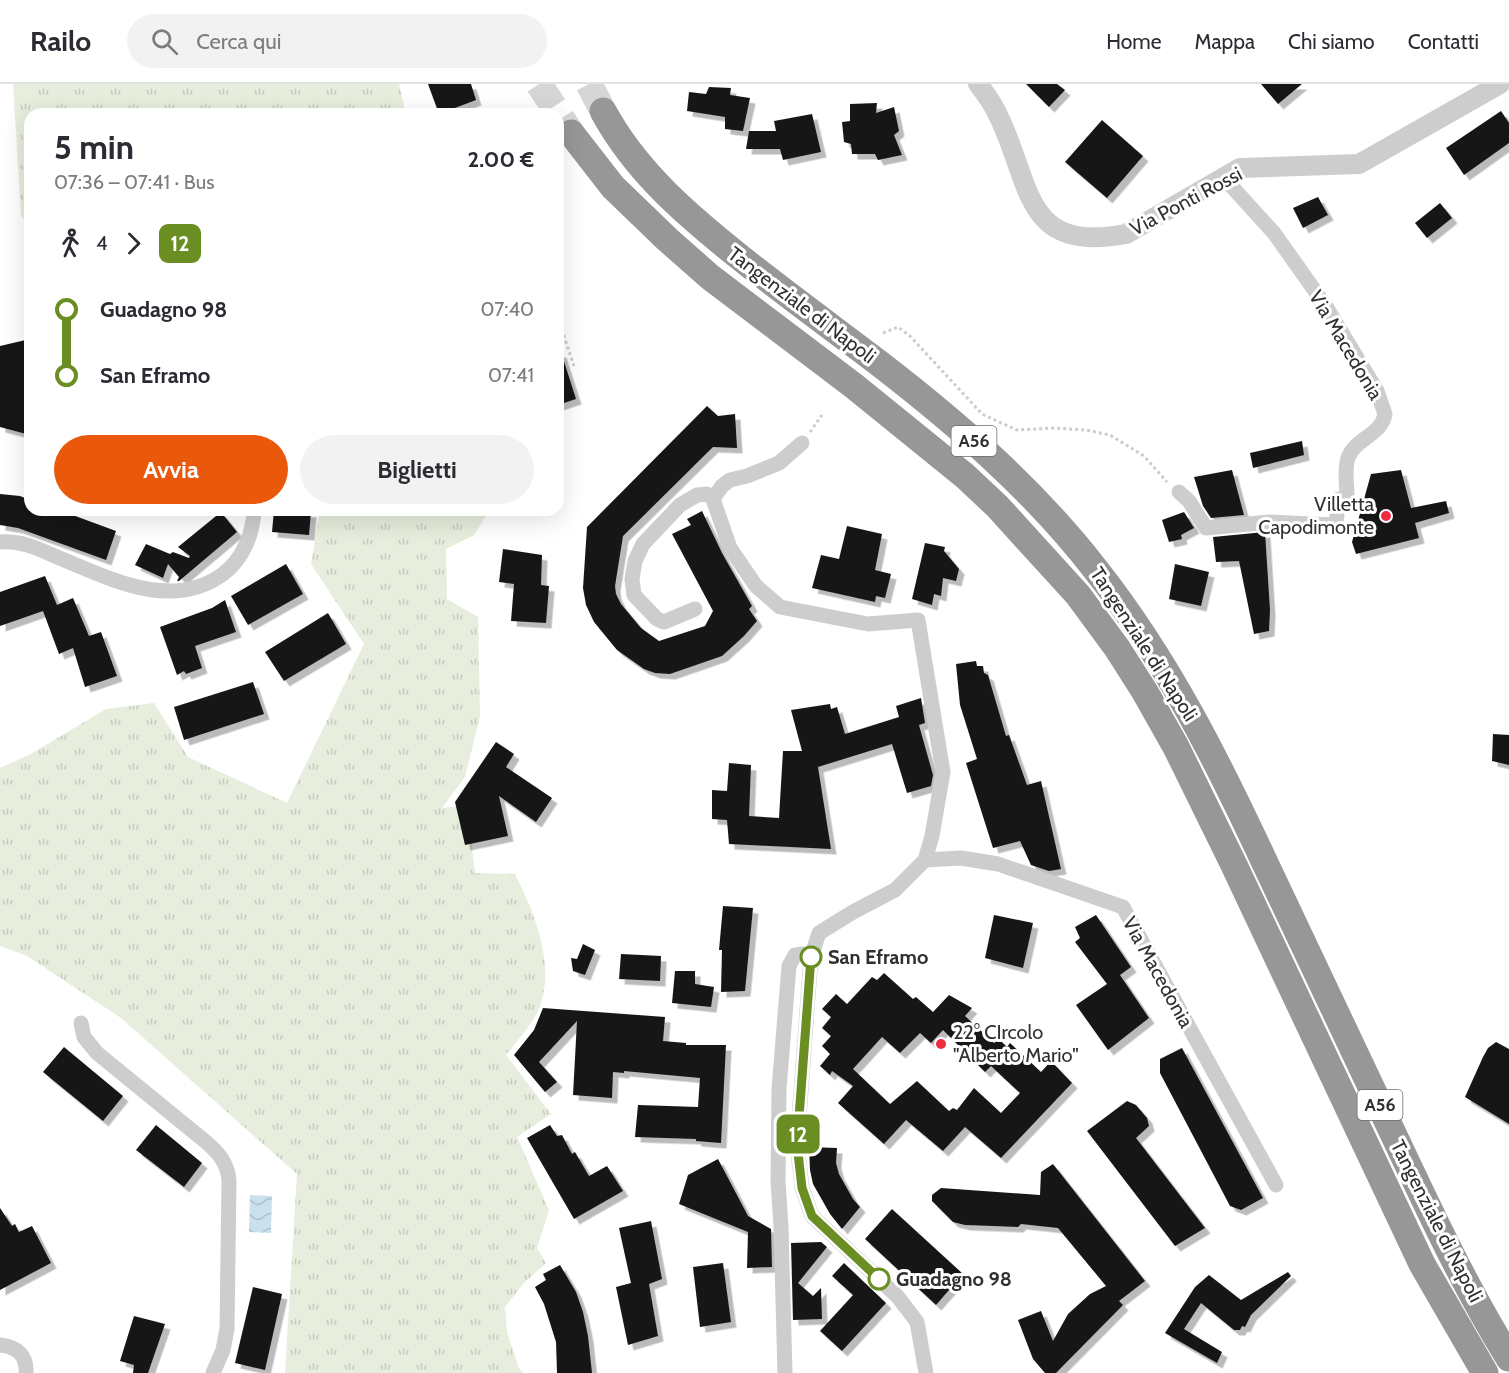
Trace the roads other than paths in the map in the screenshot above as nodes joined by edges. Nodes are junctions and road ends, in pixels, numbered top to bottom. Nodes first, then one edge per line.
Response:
1 (978, 84) edge
2 (1500, 84) edge
3 (603, 111) tunnel mouth
4 (571, 133) tunnel mouth
5 (1224, 178) junction
6 (802, 443) dead end
7 (1179, 492) road end
8 (713, 499) junction
9 (254, 516) edge
10 (0, 542) edge
11 (694, 609) dead end
12 (925, 860) junction
13 (811, 957) junction
14 (81, 1023) dead end
15 (1276, 1185) dead end
16 (0, 1345) edge
17 (1509, 1358) edge
18 (26, 1373) edge
19 (213, 1373) edge
20 (785, 1373) edge
21 (926, 1373) edge
22 (1485, 1373) edge

1 - 5 street, Via Ponti Rossi
2 - 5 street, Via Ponti Rossi
3 - 17 highway, Tangenziale di Napoli / A56
4 - 22 highway, Tangenziale di Napoli / A56
5 - 7 street, Via Macedonia
6 - 8 street
8 - 11 street
8 - 12 street
9 - 10 street
12 - 13 street
12 - 15 street, Via Macedonia
13 - 20 street
13 - 21 street
14 - 19 street
16 - 18 street

